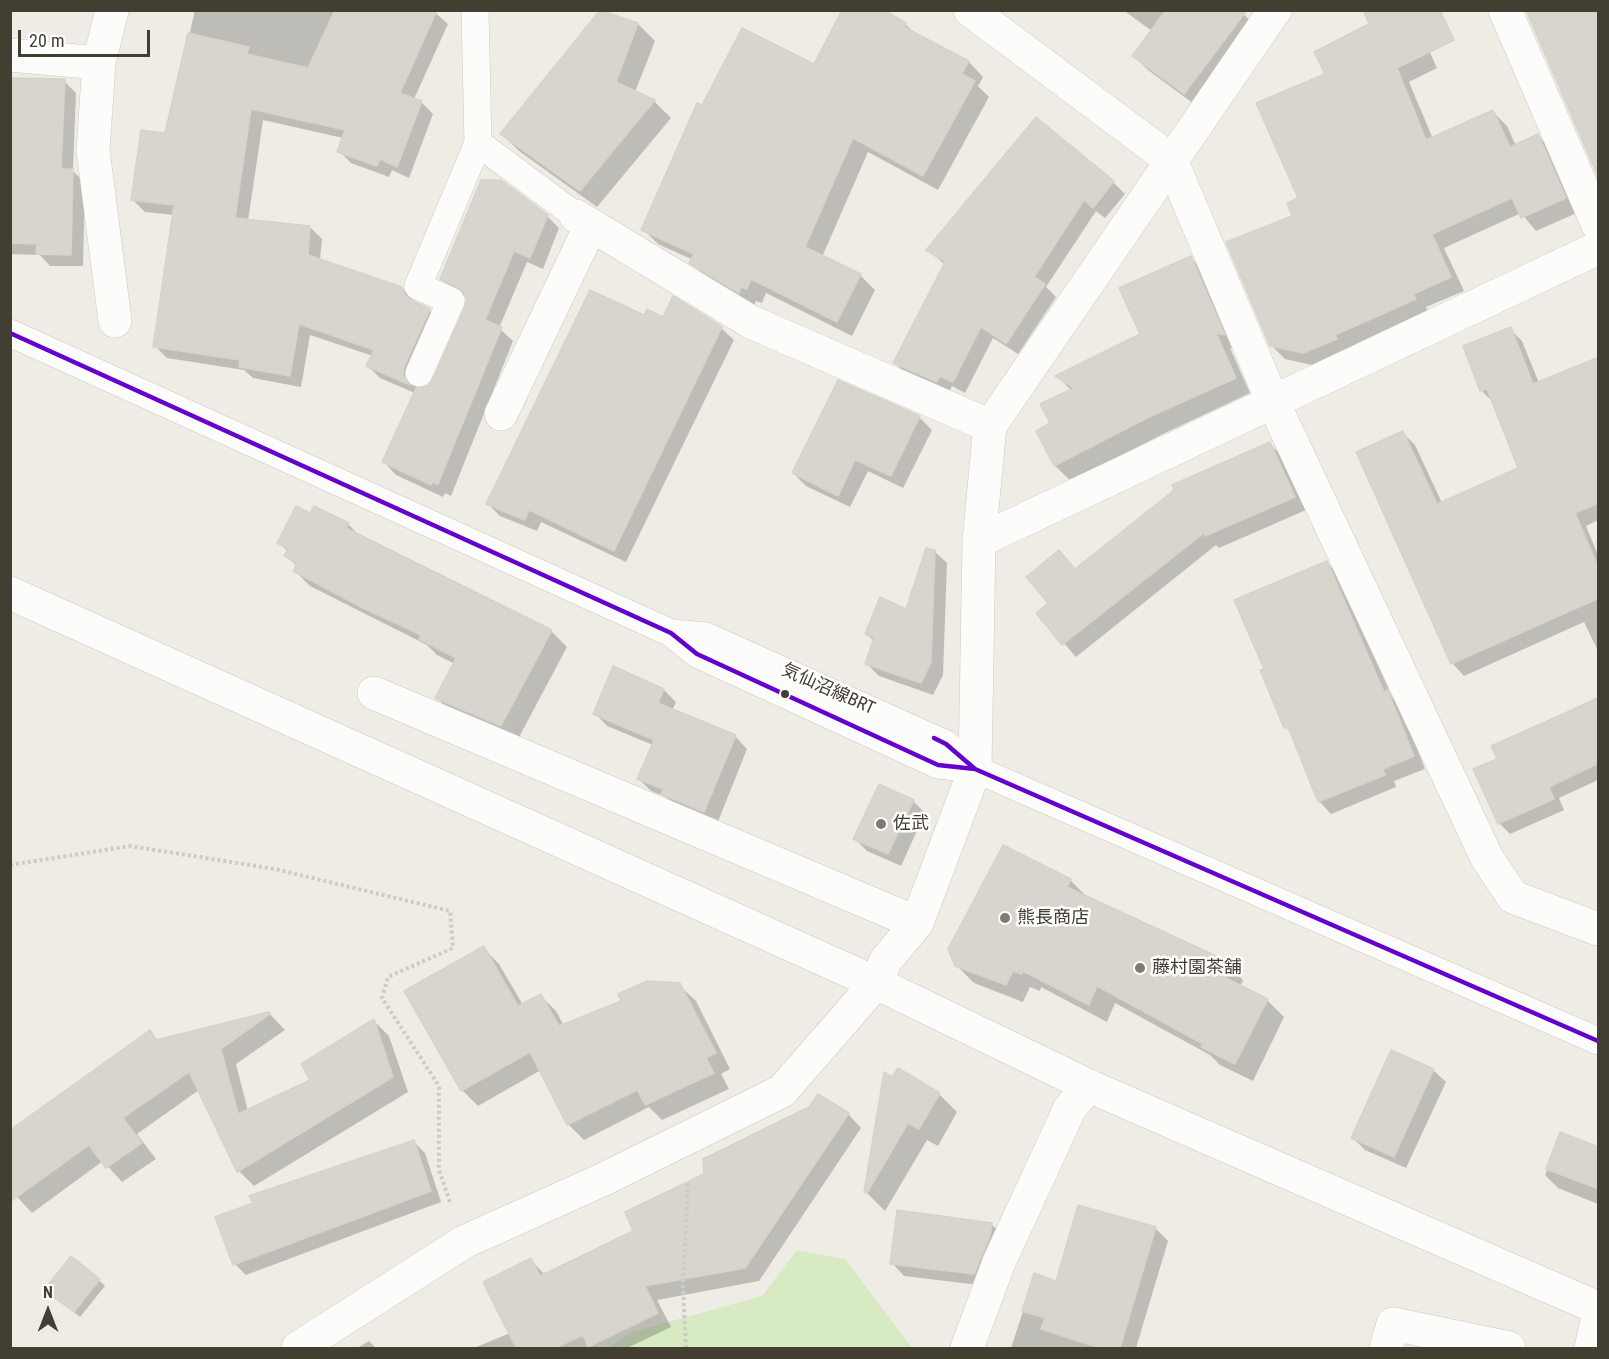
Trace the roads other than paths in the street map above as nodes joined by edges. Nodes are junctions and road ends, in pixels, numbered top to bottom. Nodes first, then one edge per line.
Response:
1 (112, 10) edge
2 (476, 10) edge
3 (970, 10) edge
4 (1275, 10) edge
5 (1505, 10) edge
6 (10, 55) edge
7 (99, 63) junction
8 (478, 144) junction
9 (1171, 160) junction
10 (584, 220) junction
11 (1599, 225) edge
12 (1599, 248) edge
13 (115, 321) dead end
14 (10, 333) edge
15 (419, 373) dead end
16 (1273, 402) junction
17 (501, 414) dead end
18 (990, 426) junction
19 (979, 541) junction
20 (10, 593) edge
21 (374, 693) dead end
22 (975, 769) junction
23 (916, 923) junction
24 (1599, 929) edge
25 (876, 983) junction
26 (1599, 1041) edge
27 (1089, 1086) junction
28 (1599, 1308) edge
29 (1599, 1316) edge
30 (298, 1348) edge
31 (967, 1348) edge
32 (1386, 1348) edge
33 (1509, 1348) edge
34 (1591, 1348) edge

1 - 7 street
2 - 8 lane
3 - 9 street
4 - 9 street
5 - 11 street
6 - 7 street
7 - 13 street
8 - 10 lane
8 - 15 lane
9 - 16 street
9 - 18 street
10 - 17 street
10 - 18 street
12 - 16 street
14 - 22 lane, 気仙沼線BRT
16 - 19 street
16 - 24 street
18 - 19 street
19 - 22 street
20 - 25 street
21 - 23 street
22 - 23 street
22 - 26 lane, 気仙沼線BRT
23 - 25 street
25 - 27 street
25 - 30 street
27 - 28 street
27 - 31 street
29 - 34 street
32 - 33 street

